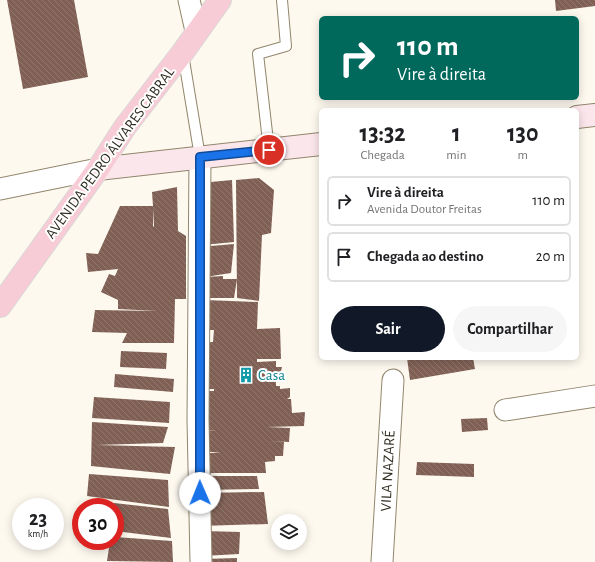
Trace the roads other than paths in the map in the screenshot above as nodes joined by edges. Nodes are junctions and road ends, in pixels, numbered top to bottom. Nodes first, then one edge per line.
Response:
1 (189, 0) edge
2 (220, 0) edge
3 (282, 0) edge
4 (196, 31) junction
5 (183, 52) junction
6 (595, 115) edge
7 (579, 117) edge
8 (319, 144) edge
9 (269, 150) junction
10 (200, 157) junction
11 (98, 169) junction
12 (0, 189) edge
13 (0, 306) edge
14 (394, 380) dead end
15 (595, 396) edge
16 (506, 410) dead end
17 (201, 562) edge
18 (382, 562) edge

1 - 4 street
2 - 4 main road, AVENIDA PEDRO ÁLVARES CABRAL
3 - 9 lane
4 - 5 main road, AVENIDA PEDRO ÁLVARES CABRAL
5 - 10 lane
5 - 11 main road, AVENIDA PEDRO ÁLVARES CABRAL
6 - 7 main road
8 - 9 main road
9 - 10 main road
10 - 11 main road
10 - 17 street
11 - 12 street
11 - 13 main road, AVENIDA PEDRO ÁLVARES CABRAL
14 - 18 street, VILA NAZARÉ
15 - 16 street

